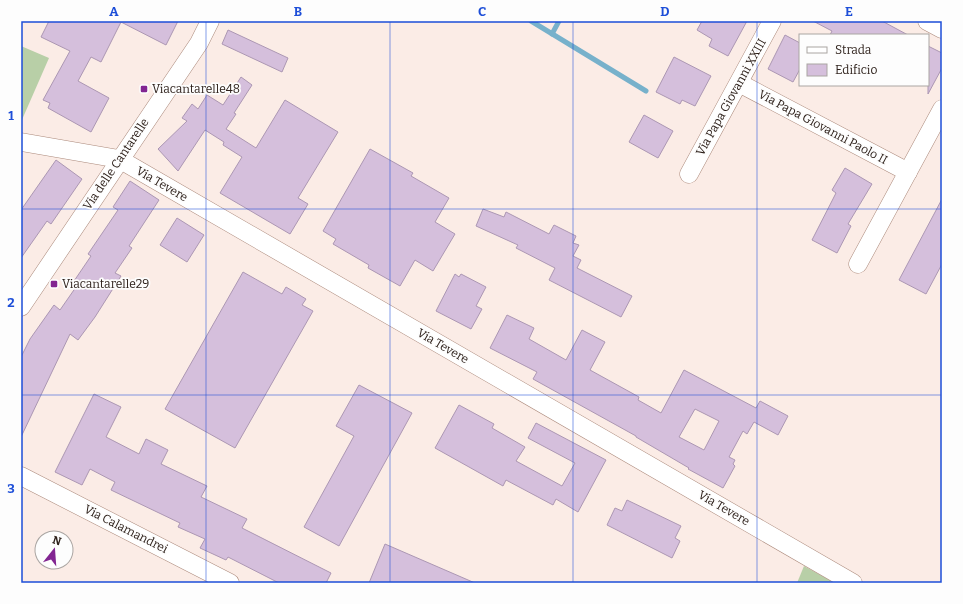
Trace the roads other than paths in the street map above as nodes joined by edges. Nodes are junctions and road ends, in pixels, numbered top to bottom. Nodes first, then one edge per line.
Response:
1 (210, 21) edge
2 (772, 21) edge
3 (927, 21) edge
4 (942, 29) edge
5 (739, 83) junction
6 (942, 109) edge
7 (21, 142) edge
8 (119, 159) junction
9 (908, 172) junction
10 (689, 174) dead end
11 (858, 264) dead end
12 (21, 307) edge
13 (21, 476) edge
14 (230, 583) edge
15 (854, 583) edge

1 - 8 street, Via delle Cantarelle
2 - 5 street, Via Papa Giovanni XXIII
3 - 4 street
5 - 9 street, Via Papa Giovanni Paolo II
5 - 10 street, Via Papa Giovanni XXIII
6 - 9 street
7 - 8 street, Via Tevere
8 - 12 street, Via delle Cantarelle
8 - 15 street, Via Tevere
9 - 11 street
13 - 14 street, Via Calamandrei

